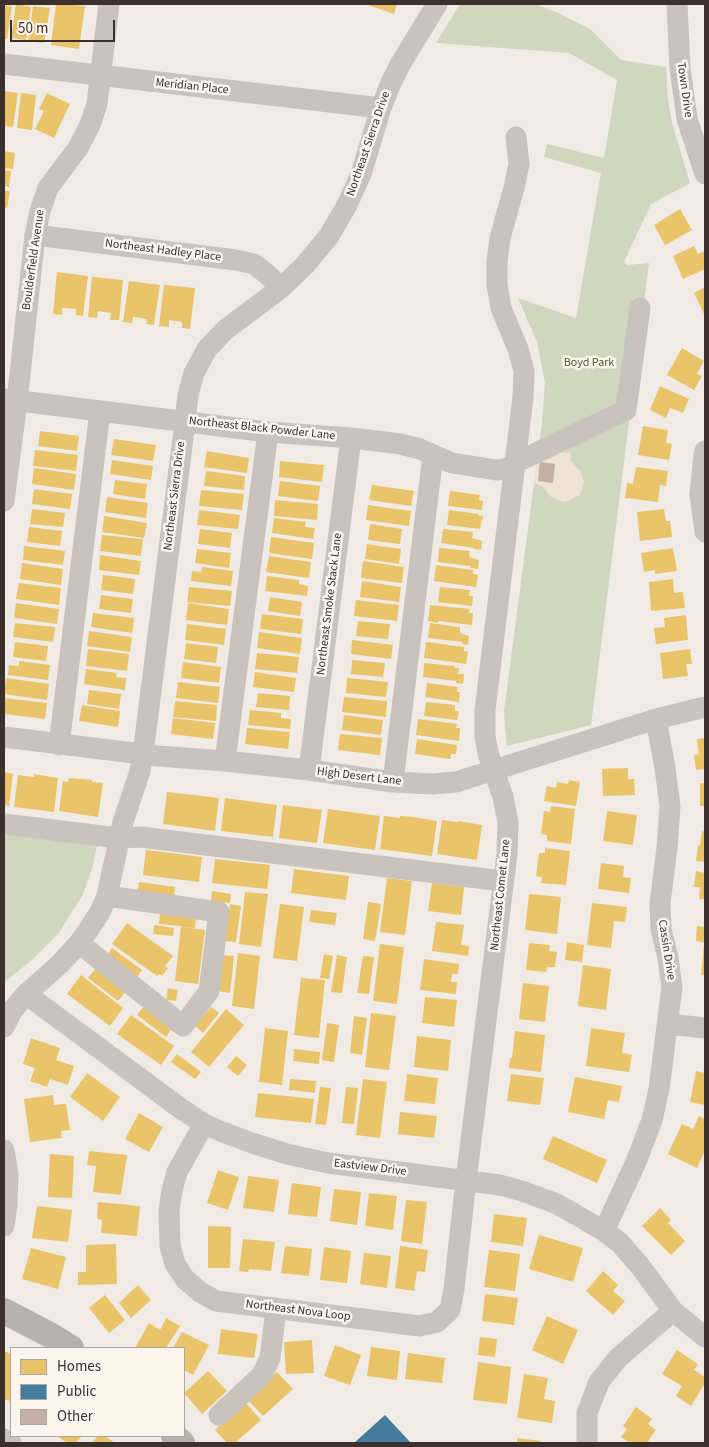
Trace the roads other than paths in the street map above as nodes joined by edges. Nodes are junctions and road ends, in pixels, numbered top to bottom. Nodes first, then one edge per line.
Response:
1 (109, 4) edge
2 (437, 4) edge
3 (677, 4) edge
4 (4, 64) edge
5 (101, 76) junction
6 (381, 108) junction
7 (516, 138) dead end
8 (705, 174) edge
9 (35, 235) junction
10 (281, 288) junction
11 (640, 308) dead end
12 (10, 400) edge
13 (100, 411) junction
14 (185, 422) junction
15 (268, 432) junction
16 (351, 438) junction
17 (705, 450) edge
18 (434, 455) junction
19 (515, 463) junction
20 (4, 501) edge
21 (705, 532) edge
22 (705, 707) edge
23 (656, 719) junction
24 (4, 737) edge
25 (59, 744) junction
26 (143, 754) junction
27 (225, 761) junction
28 (309, 770) junction
29 (494, 770) junction
30 (393, 782) junction
31 (4, 824) edge
32 (119, 838) junction
33 (503, 881) junction
34 (107, 896) junction
35 (78, 943) junction
36 (26, 994) junction
37 (668, 1024) junction
38 (4, 1027) edge
39 (705, 1028) edge
40 (204, 1124) junction
41 (4, 1150) edge
42 (466, 1180) junction
43 (4, 1226) edge
44 (604, 1230) junction
45 (276, 1309) junction
46 (673, 1311) junction
47 (4, 1312) edge
48 (705, 1337) edge
49 (69, 1347) edge
50 (219, 1415) dead end
51 (4, 1439) edge
52 (10, 1443) edge
53 (587, 1443) edge

1 - 5 street, Boulderfield Avenue
2 - 6 street, Northeast Sierra Drive
3 - 8 street, Town Drive
4 - 5 street, Meridian Place
5 - 6 street, Meridian Place
5 - 9 street, Boulderfield Avenue
6 - 10 street, Northeast Sierra Drive
7 - 19 street, Northeast Comet Lane
9 - 10 street, Northeast Hadley Place
9 - 12 street, Boulderfield Avenue
10 - 14 street, Northeast Sierra Drive
11 - 19 street, Northeast Black Powder Lane
12 - 13 street, Northeast Black Powder Lane
12 - 20 street, Boulderfield Avenue
13 - 14 street, Northeast Black Powder Lane
13 - 25 street
14 - 15 street, Northeast Black Powder Lane
14 - 26 street, Northeast Sierra Drive
15 - 16 street, Northeast Black Powder Lane
15 - 27 street
16 - 18 street, Northeast Black Powder Lane
16 - 28 street, Northeast Smoke Stack Lane
17 - 21 street
18 - 19 street, Northeast Black Powder Lane
18 - 30 street
19 - 29 street, Northeast Comet Lane
22 - 23 street, High Desert Lane
23 - 29 street, High Desert Lane
23 - 37 street, Cassin Drive
24 - 25 street, High Desert Lane
25 - 26 street, High Desert Lane
26 - 27 street, High Desert Lane
26 - 32 street, Northeast Sierra Drive
27 - 28 street, High Desert Lane
28 - 30 street, High Desert Lane
29 - 30 street, High Desert Lane
29 - 33 street, Northeast Comet Lane
31 - 32 street
32 - 33 street
32 - 34 street, Northeast Sierra Drive
33 - 42 street, Northeast Comet Lane
34 - 35 street, Northeast Sierra Drive
34 - 35 street
35 - 36 street, Northeast Sierra Drive
36 - 38 street, Northeast Sierra Drive
36 - 40 street, Eastview Drive
37 - 39 street
37 - 44 street, Cassin Drive
40 - 42 street, Eastview Drive
40 - 45 street, Northeast Nova Loop
41 - 43 street
42 - 44 street, Eastview Drive
42 - 45 street, Northeast Nova Loop
44 - 46 street, Eastview Drive
45 - 50 street
46 - 48 street, Eastview Drive
46 - 53 street
47 - 49 main road
51 - 52 street

